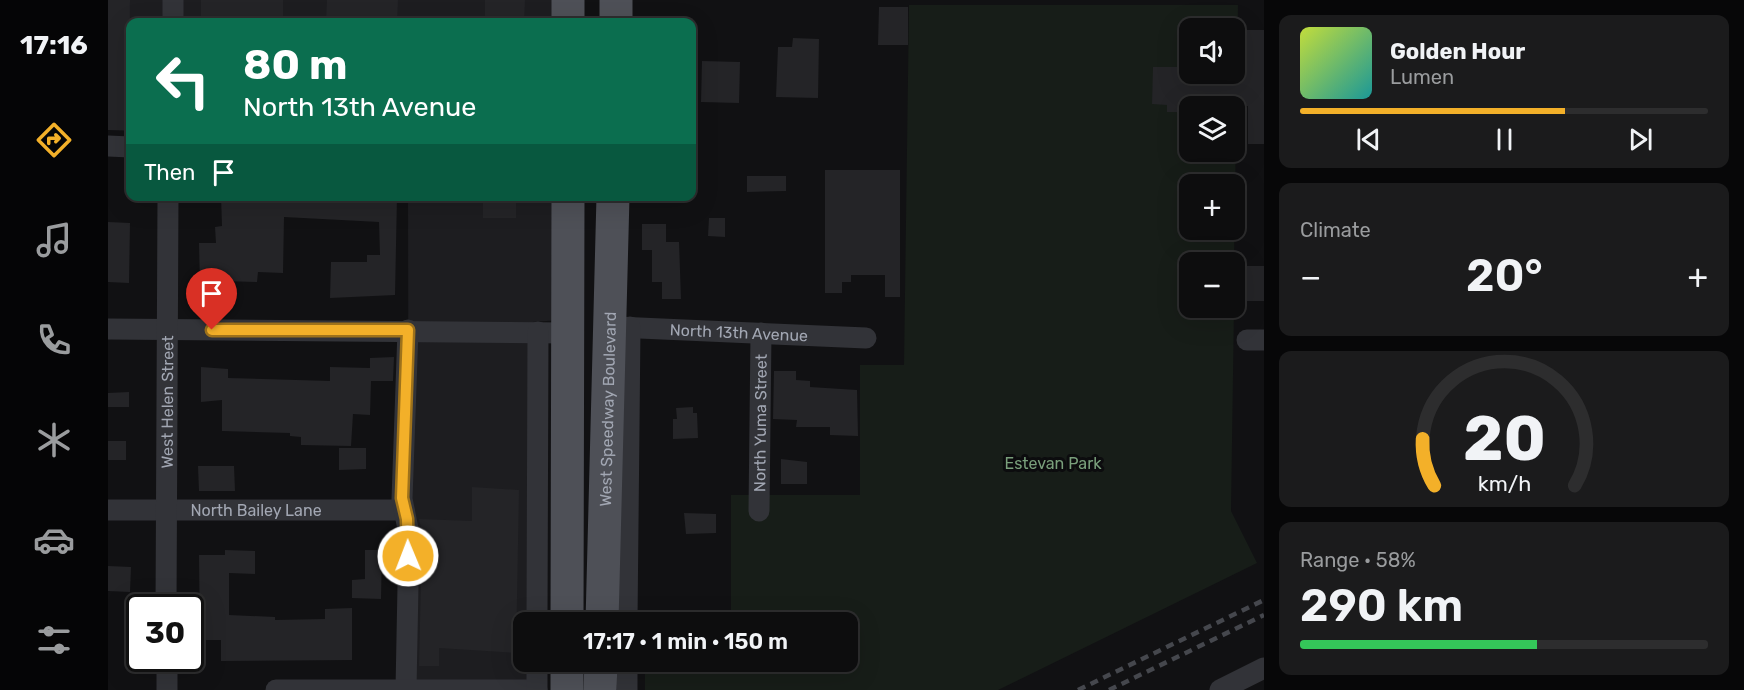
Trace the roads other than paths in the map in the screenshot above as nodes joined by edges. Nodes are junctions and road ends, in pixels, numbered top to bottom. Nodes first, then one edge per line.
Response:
1 (173, 0) edge
2 (568, 0) edge
3 (616, 0) edge
4 (173, 18) edge
5 (568, 18) edge
6 (616, 18) edge
7 (108, 146) edge
8 (126, 147) edge
9 (168, 201) edge
10 (567, 201) edge
11 (613, 201) edge
12 (621, 327) junction
13 (108, 330) edge
14 (408, 330) junction
15 (166, 331) junction
16 (553, 333) junction
17 (761, 333) junction
18 (866, 338) dead end
19 (108, 510) edge
20 (165, 510) junction
21 (405, 510) junction
22 (759, 511) dead end
23 (166, 594) edge
24 (538, 612) edge
25 (567, 612) edge
26 (603, 612) edge
27 (627, 612) edge
28 (1264, 668) edge
29 (167, 672) edge
30 (537, 672) edge
31 (567, 672) edge
32 (601, 672) edge
33 (627, 672) edge
34 (406, 689) edge
35 (167, 690) edge
36 (276, 690) edge
37 (537, 690) edge
38 (567, 690) edge
39 (600, 690) edge
40 (627, 690) edge
41 (1220, 690) edge

1 - 4 street
2 - 5 main road
3 - 6 main road
7 - 8 street
9 - 15 street, West Helen Street
10 - 16 main road
11 - 12 main road, West Speedway Boulevard
12 - 17 street, North 13th Avenue
12 - 26 main road, West Speedway Boulevard
12 - 27 street, West Speedway Boulevard
13 - 15 street
14 - 15 street
14 - 16 street
14 - 21 street
15 - 20 street, West Helen Street
16 - 24 street
16 - 25 main road
17 - 18 street, North 13th Avenue
17 - 22 street, North Yuma Street
19 - 20 street, North Bailey Lane
20 - 21 street, North Bailey Lane
20 - 23 street, West Helen Street
21 - 34 street
28 - 41 street
29 - 35 street
30 - 37 street
31 - 38 main road
32 - 39 main road
33 - 40 street
34 - 36 street
34 - 37 street

